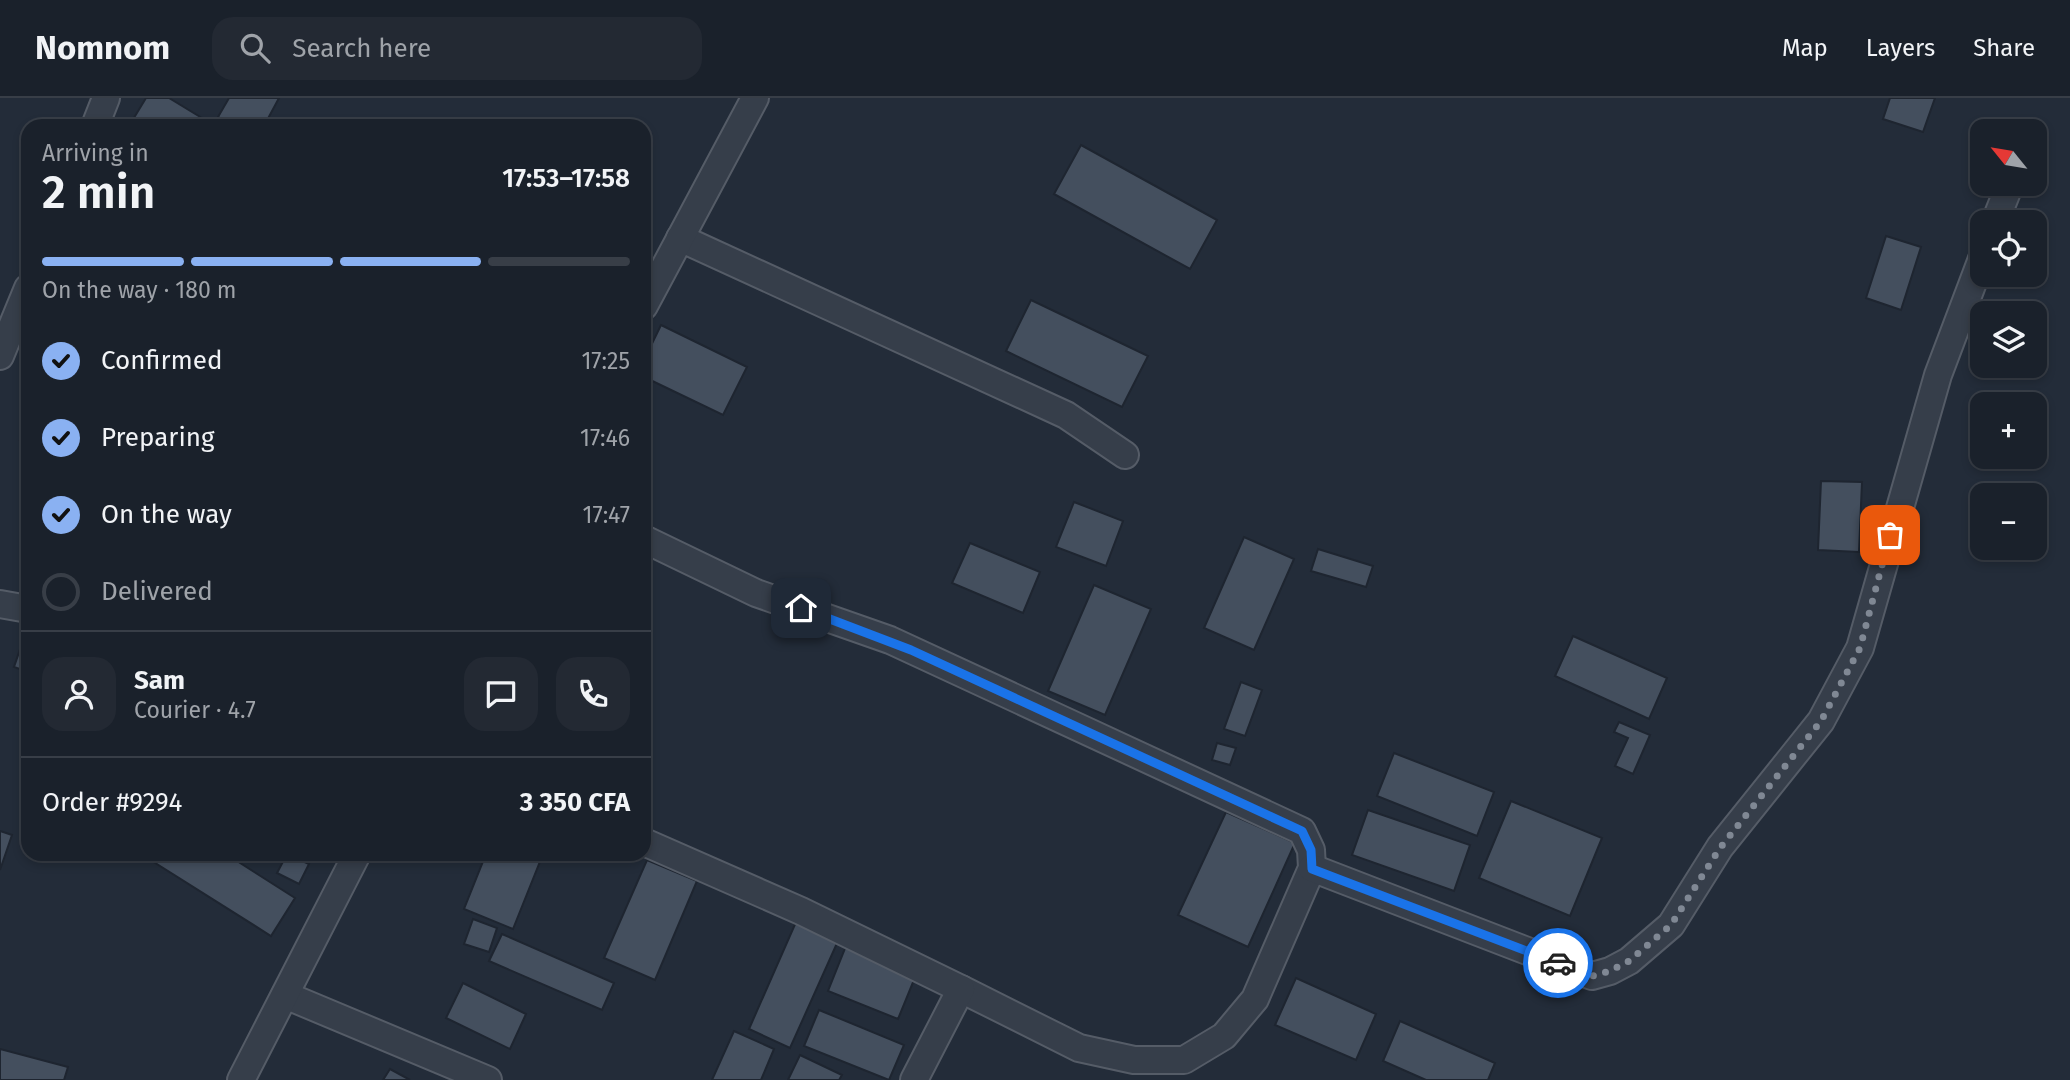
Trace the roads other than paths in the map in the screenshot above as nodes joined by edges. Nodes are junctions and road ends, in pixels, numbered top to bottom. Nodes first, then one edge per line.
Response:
1 (106, 98) edge
2 (755, 98) edge
3 (98, 119) edge
4 (680, 238) junction
5 (1971, 287) edge
6 (651, 293) edge
7 (21, 305) edge
8 (0, 356) edge
9 (1125, 455) dead end
10 (651, 542) edge
11 (0, 604) edge
12 (21, 608) edge
13 (651, 845) edge
14 (353, 861) edge
15 (1312, 869) junction
16 (961, 989) junction
17 (285, 995) junction
18 (241, 1080) edge
19 (488, 1080) edge
20 (914, 1080) edge

1 - 3 street
2 - 4 street
4 - 6 street
4 - 9 street
5 - 15 street
7 - 8 street
10 - 15 street
11 - 12 street
13 - 16 street
14 - 17 street
15 - 16 street
16 - 20 street
17 - 18 street
17 - 19 street

